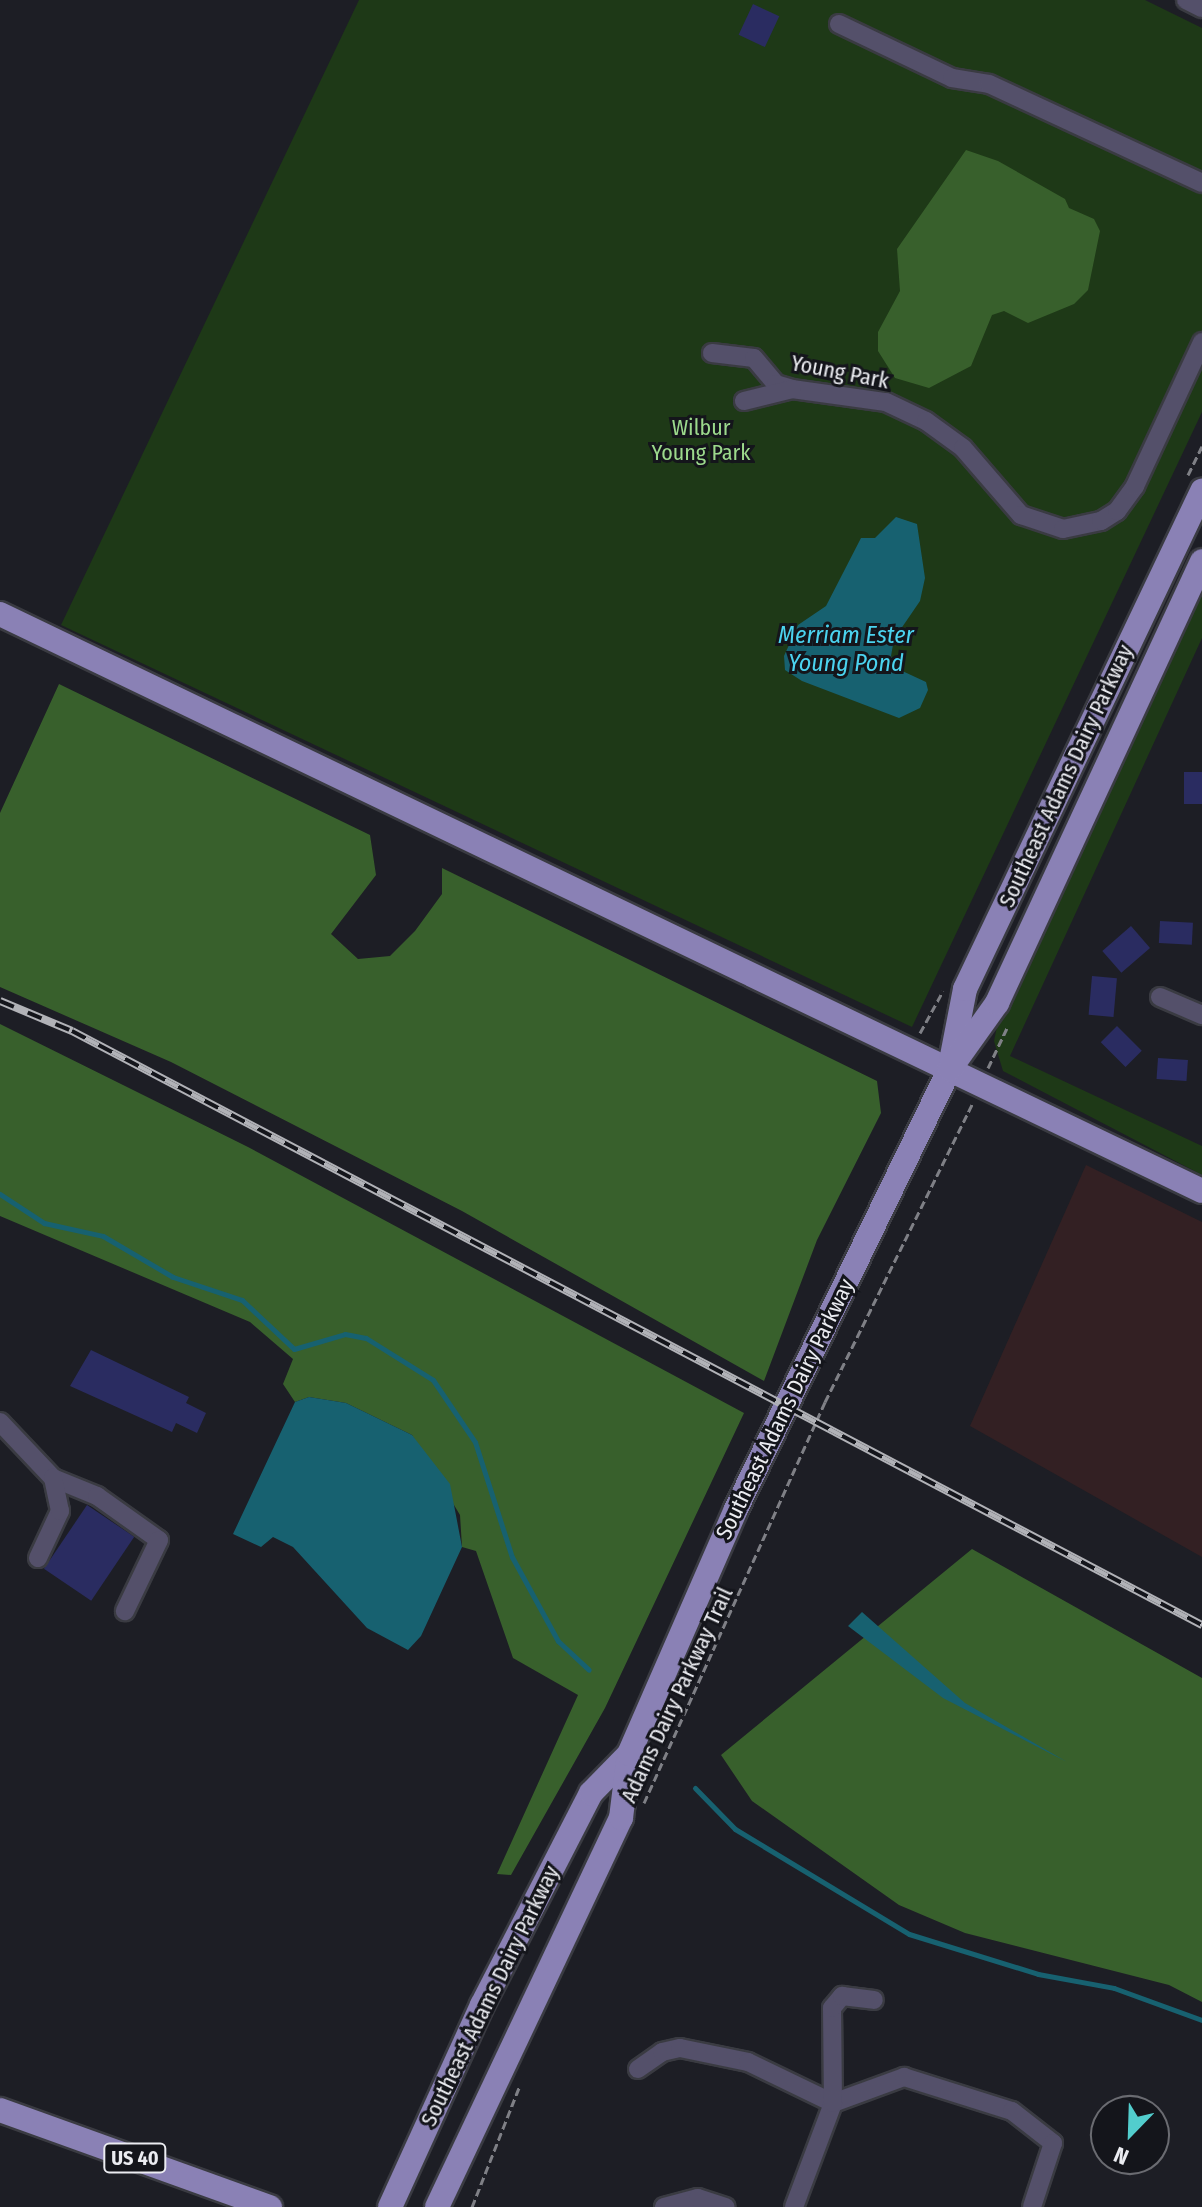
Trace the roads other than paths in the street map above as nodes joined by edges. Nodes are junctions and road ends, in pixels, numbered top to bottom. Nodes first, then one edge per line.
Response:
1 (1186, 0) edge
2 (1202, 8) edge
3 (839, 24) dead end
4 (1202, 183) edge
5 (1202, 342) edge
6 (712, 353) dead end
7 (792, 389) junction
8 (744, 401) dead end
9 (1202, 491) edge
10 (1202, 561) edge
11 (0, 614) edge
12 (1160, 997) dead end
13 (1202, 1015) edge
14 (950, 1069) junction
15 (1202, 1191) edge
16 (0, 1422) edge
17 (16, 1438) junction
18 (0, 1450) edge
19 (53, 1478) junction
20 (38, 1558) dead end
21 (125, 1611) dead end
22 (629, 1754) junction
23 (874, 2000) dead end
24 (638, 2069) dead end
25 (833, 2103) junction
26 (0, 2110) edge
27 (270, 2207) edge
28 (390, 2207) edge
29 (437, 2207) edge
30 (664, 2207) edge
31 (726, 2207) edge
32 (794, 2207) edge
33 (1032, 2207) edge

1 - 2 street
3 - 4 street
5 - 7 street, Young Park
6 - 7 street, Young Park
7 - 8 street
9 - 14 main road, Southeast Adams Dairy Parkway
10 - 14 main road, Southeast Adams Dairy Parkway
11 - 14 main road
12 - 13 street
14 - 15 main road
14 - 22 main road, Southeast Adams Dairy Parkway
16 - 17 street
17 - 18 street
17 - 19 street
19 - 20 street
19 - 21 street
22 - 28 main road, Southeast Adams Dairy Parkway
22 - 29 main road, Southeast Adams Dairy Parkway
23 - 25 street
24 - 25 street
25 - 32 street
25 - 33 street
26 - 27 main road, US 40
30 - 31 street

